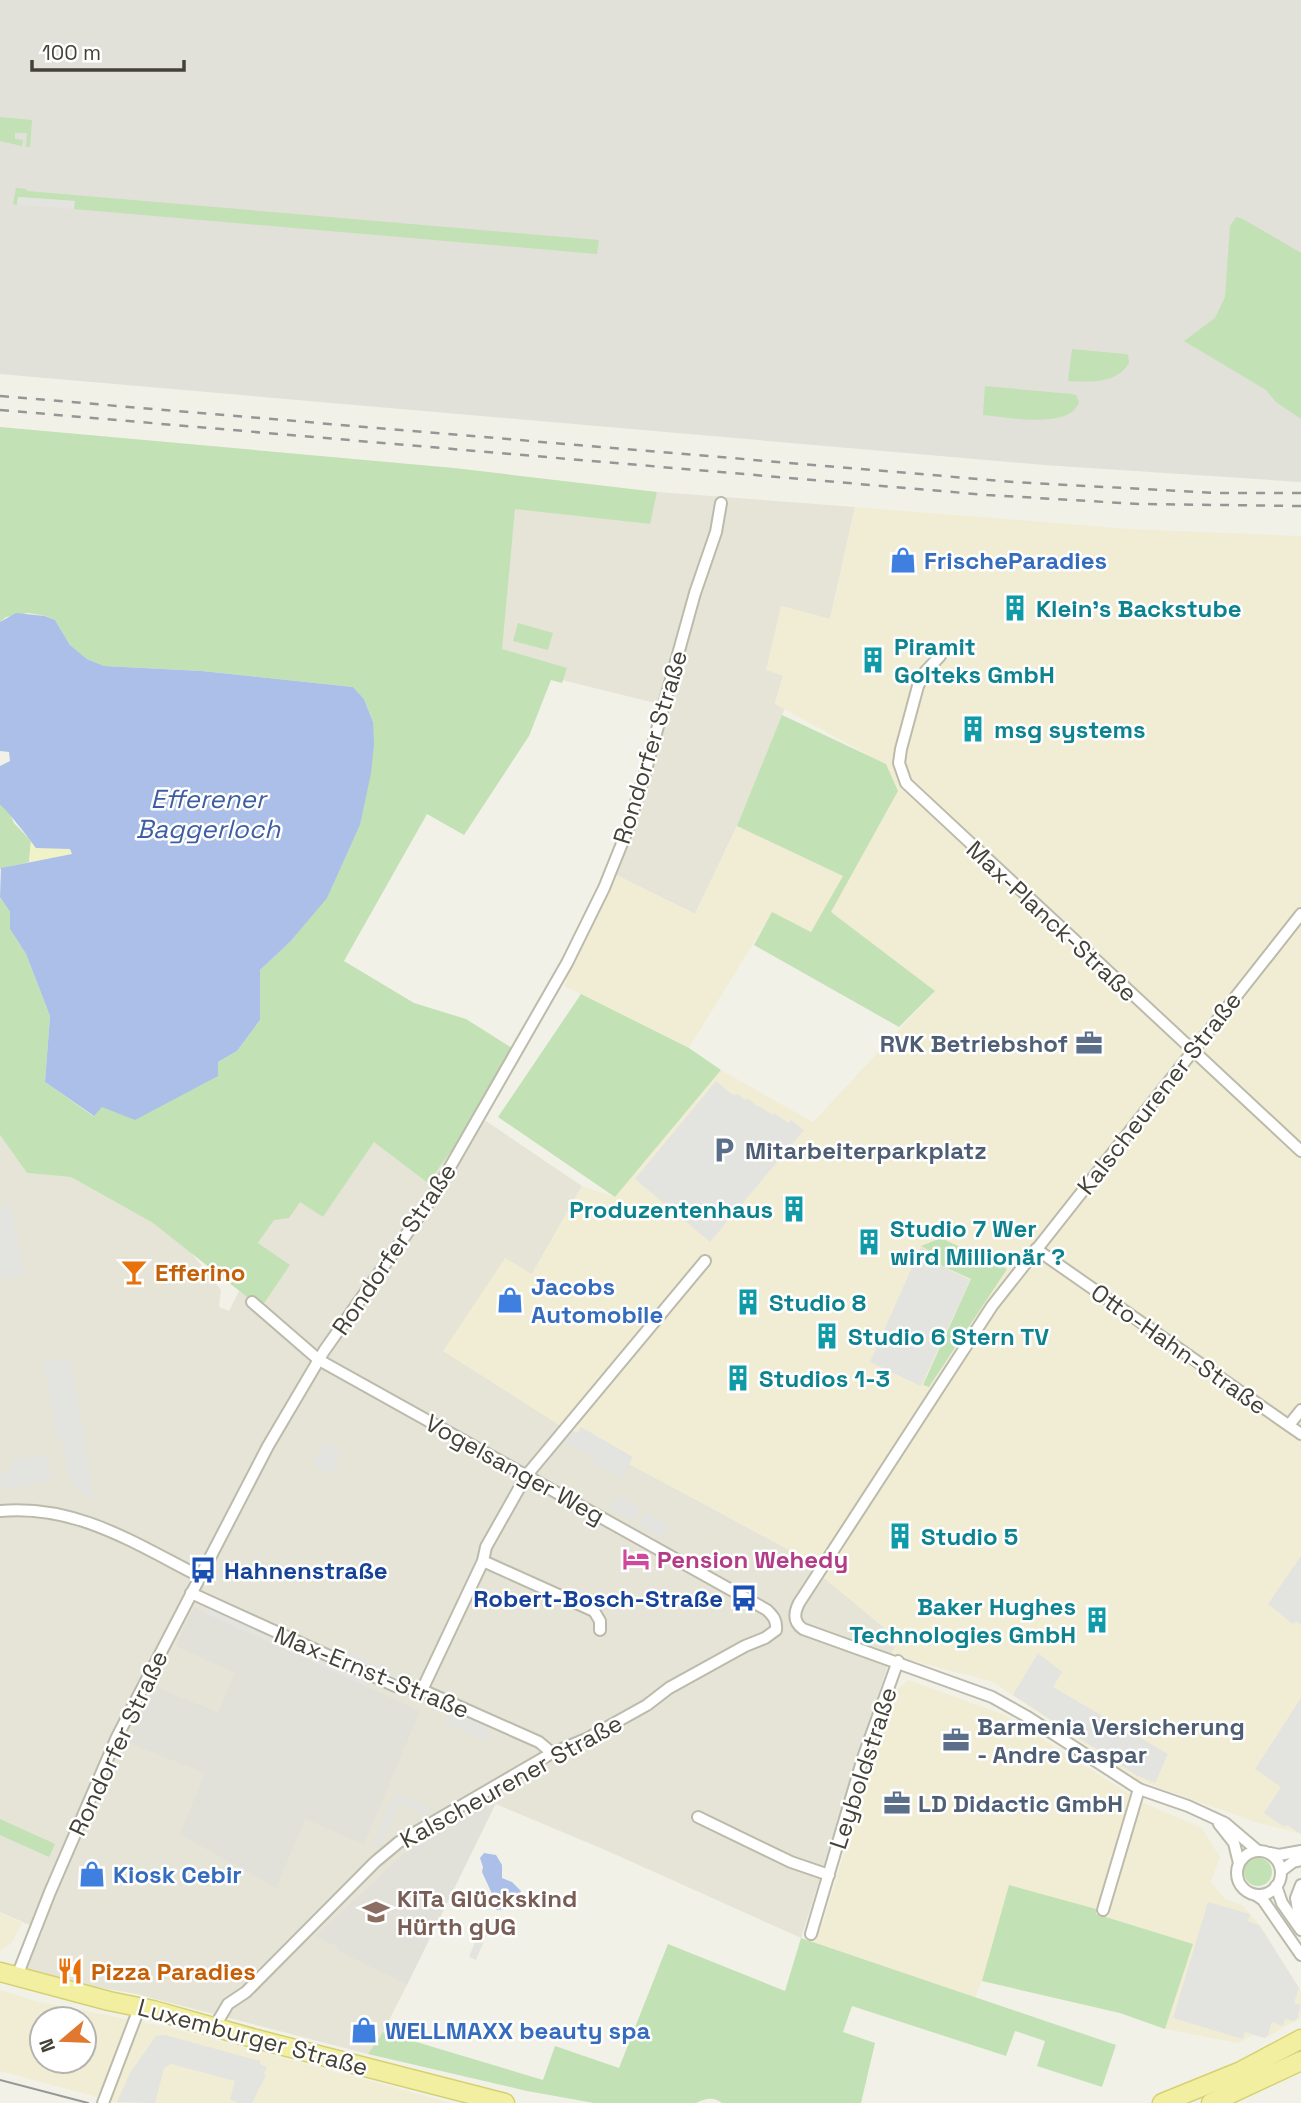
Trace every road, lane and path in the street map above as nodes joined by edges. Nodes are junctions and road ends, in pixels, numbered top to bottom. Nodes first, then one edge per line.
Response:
1 (721, 503) dead end
2 (940, 656) dead end
3 (1301, 914) edge
4 (1193, 1051) junction
5 (1301, 1151) edge
6 (1036, 1249) junction
7 (705, 1261) dead end
8 (252, 1303) dead end
9 (319, 1360) junction
10 (1301, 1410) edge
11 (1289, 1425) junction
12 (1301, 1434) edge
13 (526, 1476) junction
14 (0, 1511) edge
15 (484, 1561) junction
16 (200, 1576) junction
17 (191, 1593) junction
18 (600, 1630) dead end
19 (776, 1630) joint
20 (898, 1661) junction
21 (422, 1690) junction
22 (552, 1753) junction
23 (1139, 1789) junction
24 (698, 1817) dead end
25 (1215, 1820) junction
26 (1258, 1851) junction
27 (1301, 1851) edge
28 (1270, 1853) junction
29 (1301, 1860) edge
30 (1239, 1863) junction
31 (1281, 1871) junction
32 (829, 1875) junction
33 (1301, 1885) edge
34 (1276, 1886) junction
35 (1256, 1895) junction
36 (1103, 1910) dead end
37 (1301, 1929) edge
38 (811, 1934) dead end
39 (1301, 1955) edge
40 (9, 1974) edge
41 (140, 2006) junction
42 (215, 2026) junction
43 (1301, 2039) edge
44 (1301, 2061) edge
45 (103, 2103) edge
46 (505, 2103) edge
47 (1162, 2103) edge
48 (1211, 2103) edge

1 - 9 street, Rondorfer Straße
2 - 4 street, Max-Planck-Straße
3 - 4 street, Kalscheurener Straße
4 - 5 street, Max-Planck-Straße
4 - 6 street, Kalscheurener Straße
6 - 11 street, Otto-Hahn-Straße
6 - 20 street, Kalscheurener Straße
7 - 13 street
8 - 9 street, Vogelsanger Weg
9 - 13 street, Vogelsanger Weg
9 - 16 street, Rondorfer Straße
10 - 11 street, Otto-Hahn-Straße
11 - 12 street, Otto-Hahn-Straße
13 - 15 street
13 - 19 street, Vogelsanger Weg
14 - 16 street
15 - 18 street
15 - 21 street
16 - 17 street, Rondorfer Straße
17 - 21 street, Max-Ernst-Straße
17 - 40 street, Rondorfer Straße
19 - 22 street, Kalscheurener Straße
20 - 23 street
20 - 32 street, Leyboldstraße
21 - 22 street, Max-Ernst-Straße
22 - 42 street, Kalscheurener Straße
23 - 25 street
23 - 36 street
24 - 32 street, Leyboldstraße
25 - 26 street
25 - 30 street
26 - 28 street
26 - 30 street
27 - 28 street
28 - 31 street
29 - 31 street
30 - 35 street
31 - 34 street
32 - 38 street, Leyboldstraße
33 - 37 street
34 - 35 street
34 - 37 street
35 - 39 street
40 - 41 main road, Luxemburger Straße
41 - 42 main road, Luxemburger Straße
41 - 45 street
42 - 46 main road, Luxemburger Straße
43 - 47 main road
44 - 48 main road

